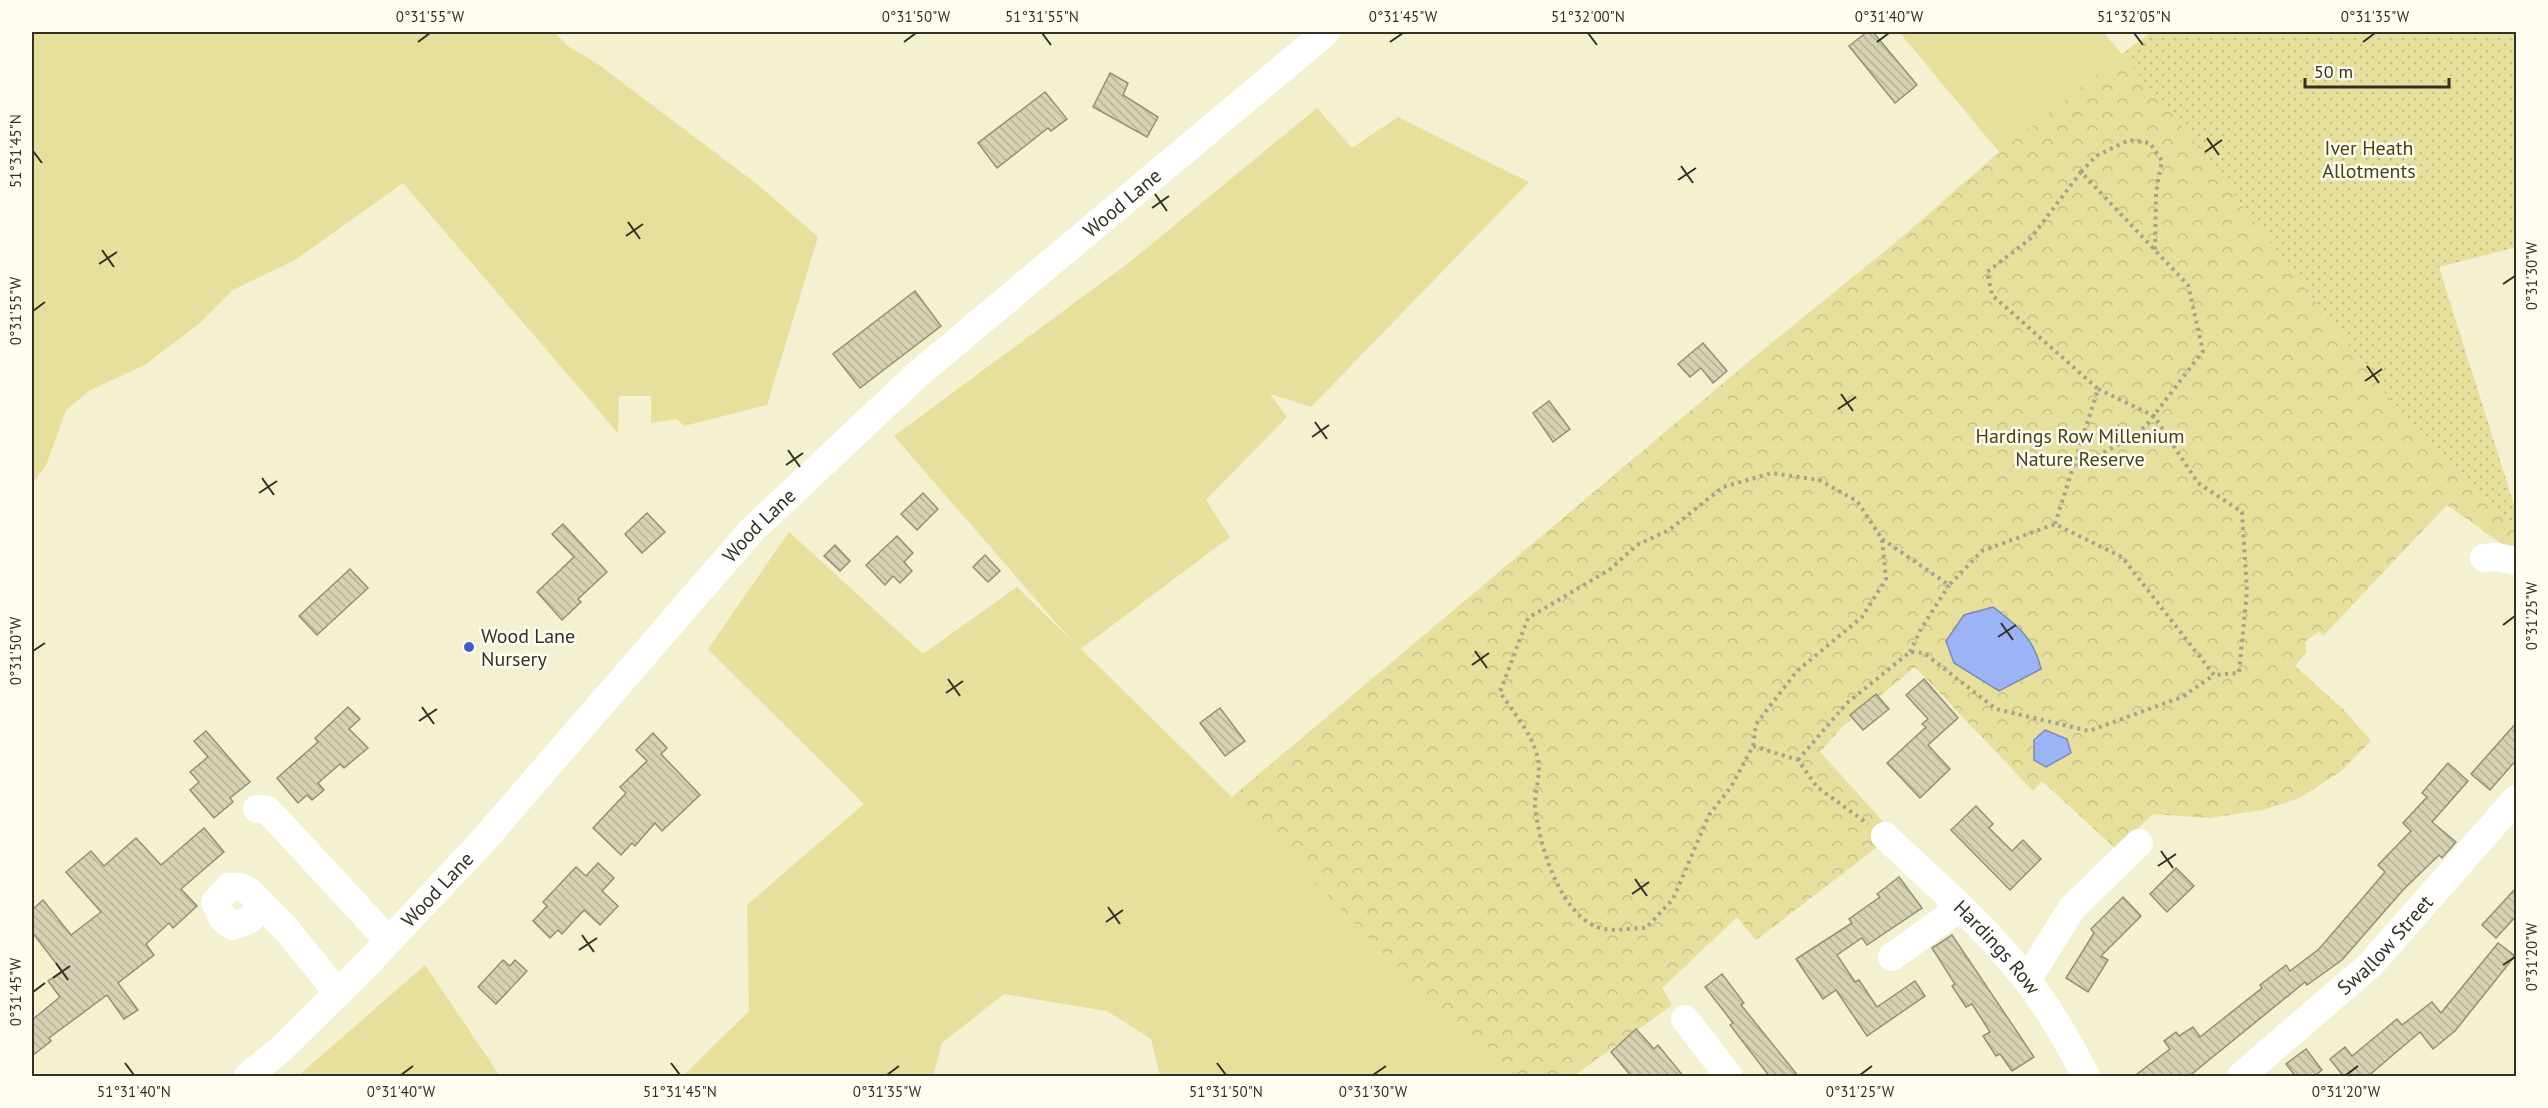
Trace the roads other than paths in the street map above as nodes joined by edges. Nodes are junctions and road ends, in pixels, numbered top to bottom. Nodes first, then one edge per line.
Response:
1 (1326, 32) edge
2 (2484, 558) dead end
3 (2517, 561) edge
4 (257, 809) dead end
5 (2512, 813) edge
6 (1885, 836) road end
7 (2139, 843) dead end
8 (263, 906) dead end
9 (1961, 908) junction
10 (389, 941) junction
11 (1892, 957) dead end
12 (2027, 980) junction
13 (338, 993) junction
14 (1684, 1019) dead end
15 (248, 1077) edge
16 (1729, 1077) edge
17 (2086, 1077) edge
18 (2241, 1077) edge

1 - 10 street, Wood Lane
2 - 3 street
4 - 10 street
5 - 18 street, Swallow Street
6 - 9 street, Hardings Row
7 - 12 street
8 - 13 street
9 - 11 street
9 - 12 street, Hardings Row
10 - 13 street, Wood Lane
12 - 17 street, Hardings Row
13 - 15 street, Wood Lane
14 - 16 street

